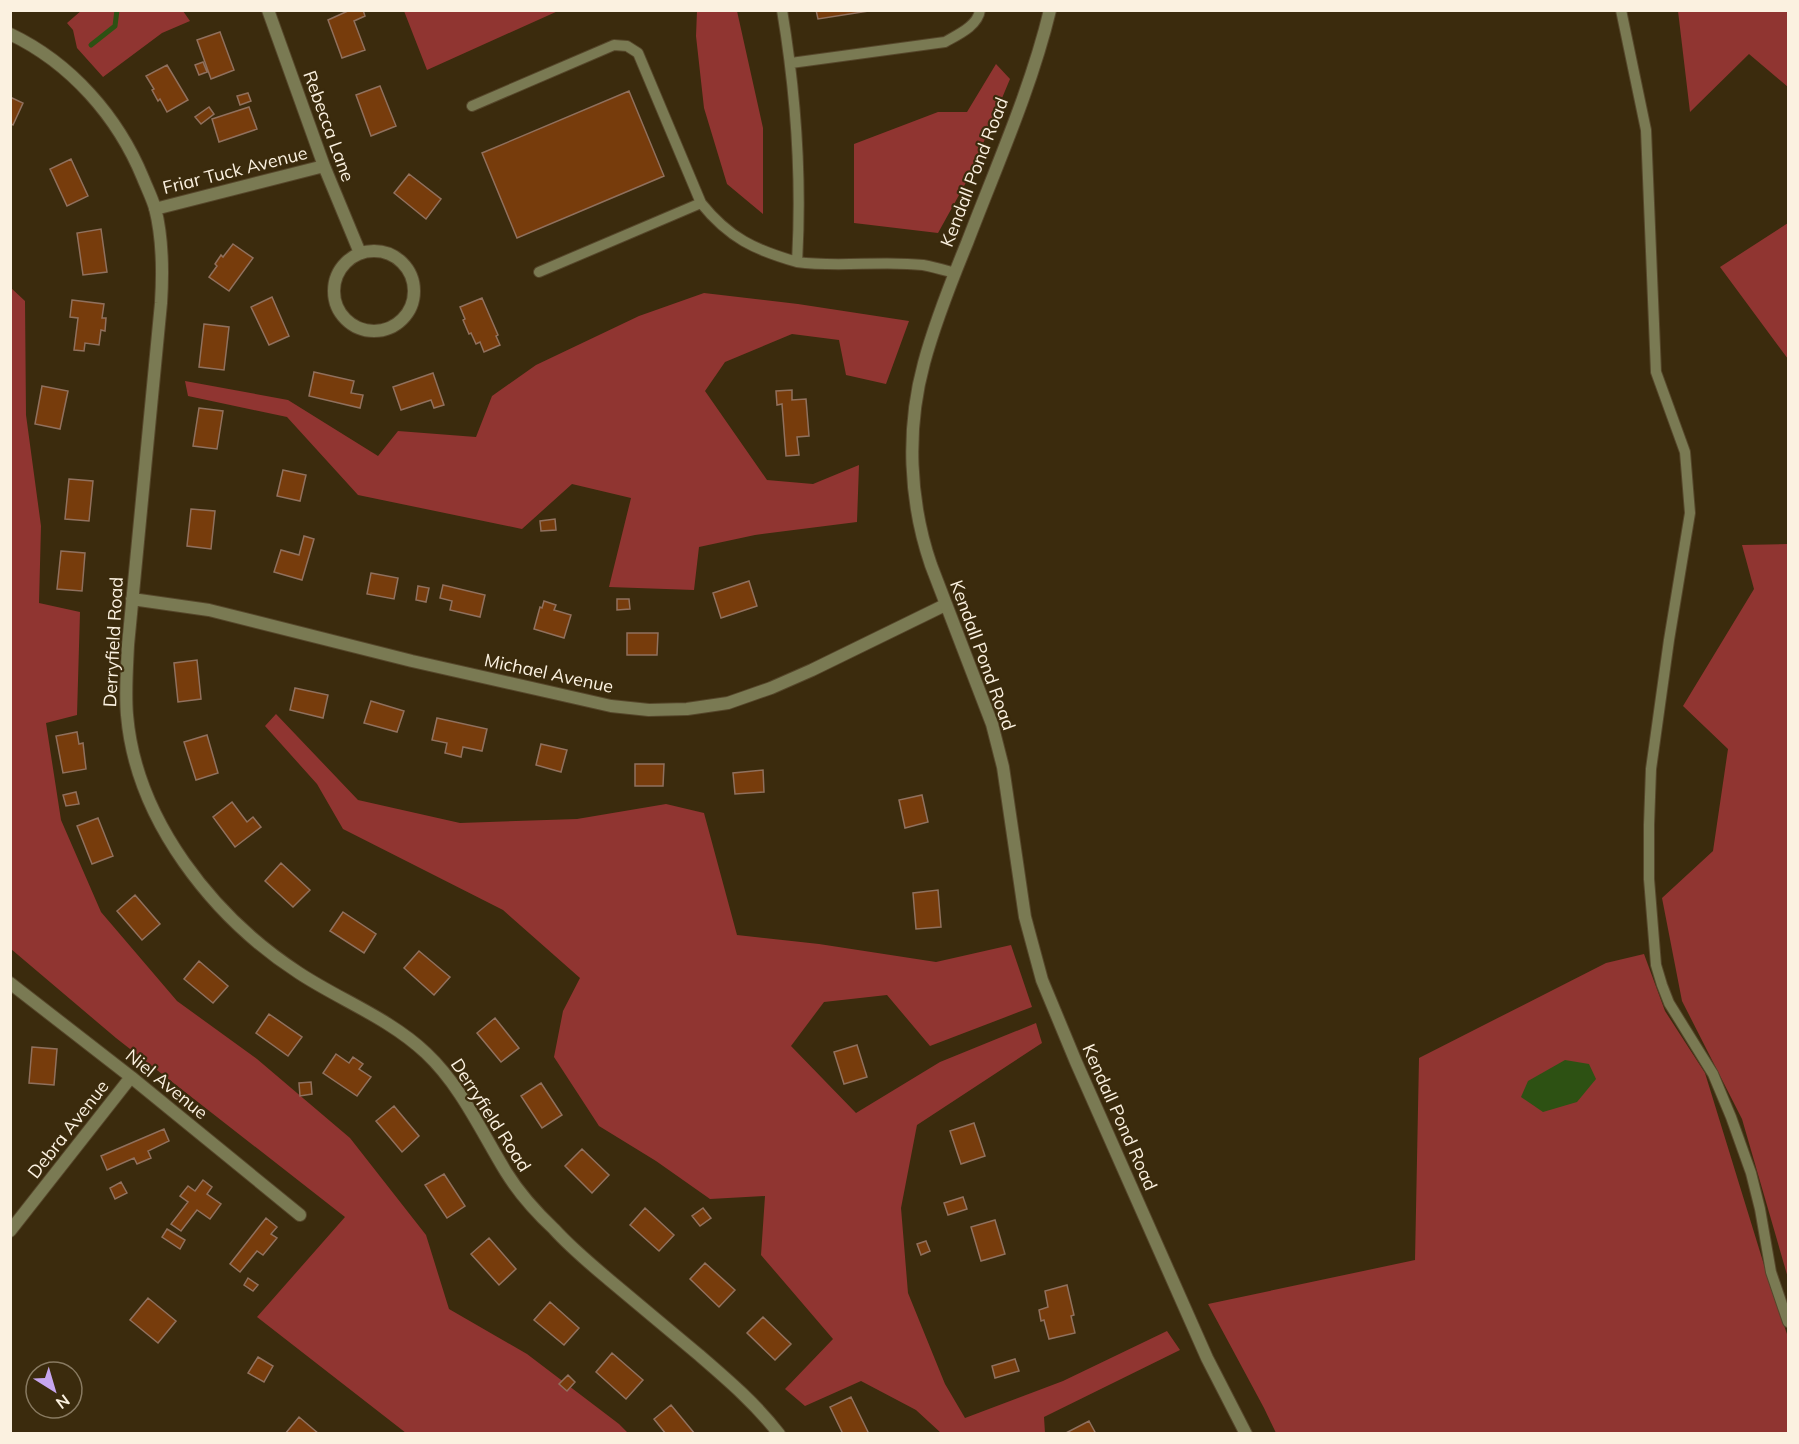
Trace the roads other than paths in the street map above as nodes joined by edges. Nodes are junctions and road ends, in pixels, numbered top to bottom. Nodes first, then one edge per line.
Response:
1 (268, 10) edge
2 (782, 10) edge
3 (980, 10) edge
4 (1050, 10) edge
5 (1621, 10) edge
6 (10, 34) edge
7 (791, 63) junction
8 (472, 106) dead end
9 (324, 166) junction
10 (700, 203) junction
11 (155, 209) junction
12 (360, 253) junction
13 (797, 262) junction
14 (539, 272) dead end
15 (955, 273) junction
16 (132, 599) junction
17 (945, 605) junction
18 (10, 983) edge
19 (131, 1077) junction
20 (300, 1215) dead end
21 (10, 1231) edge
22 (1788, 1322) edge
23 (779, 1434) edge
24 (1246, 1434) edge

1 - 9 street, Rebecca Lane
2 - 7 lane
3 - 7 lane
4 - 15 street, Kendall Pond Road
5 - 22 lane
6 - 11 street, Derryfield Road
7 - 13 lane
8 - 10 lane
9 - 11 street, Friar Tuck Avenue
9 - 12 street, Rebecca Lane
10 - 13 lane
10 - 14 lane
11 - 16 street, Derryfield Road
12 - 12 street
13 - 15 lane
15 - 17 street, Kendall Pond Road
16 - 17 street, Michael Avenue
16 - 23 street, Derryfield Road
17 - 24 street, Kendall Pond Road
18 - 19 street, Niel Avenue
19 - 20 street, Niel Avenue
19 - 21 street, Debra Avenue

